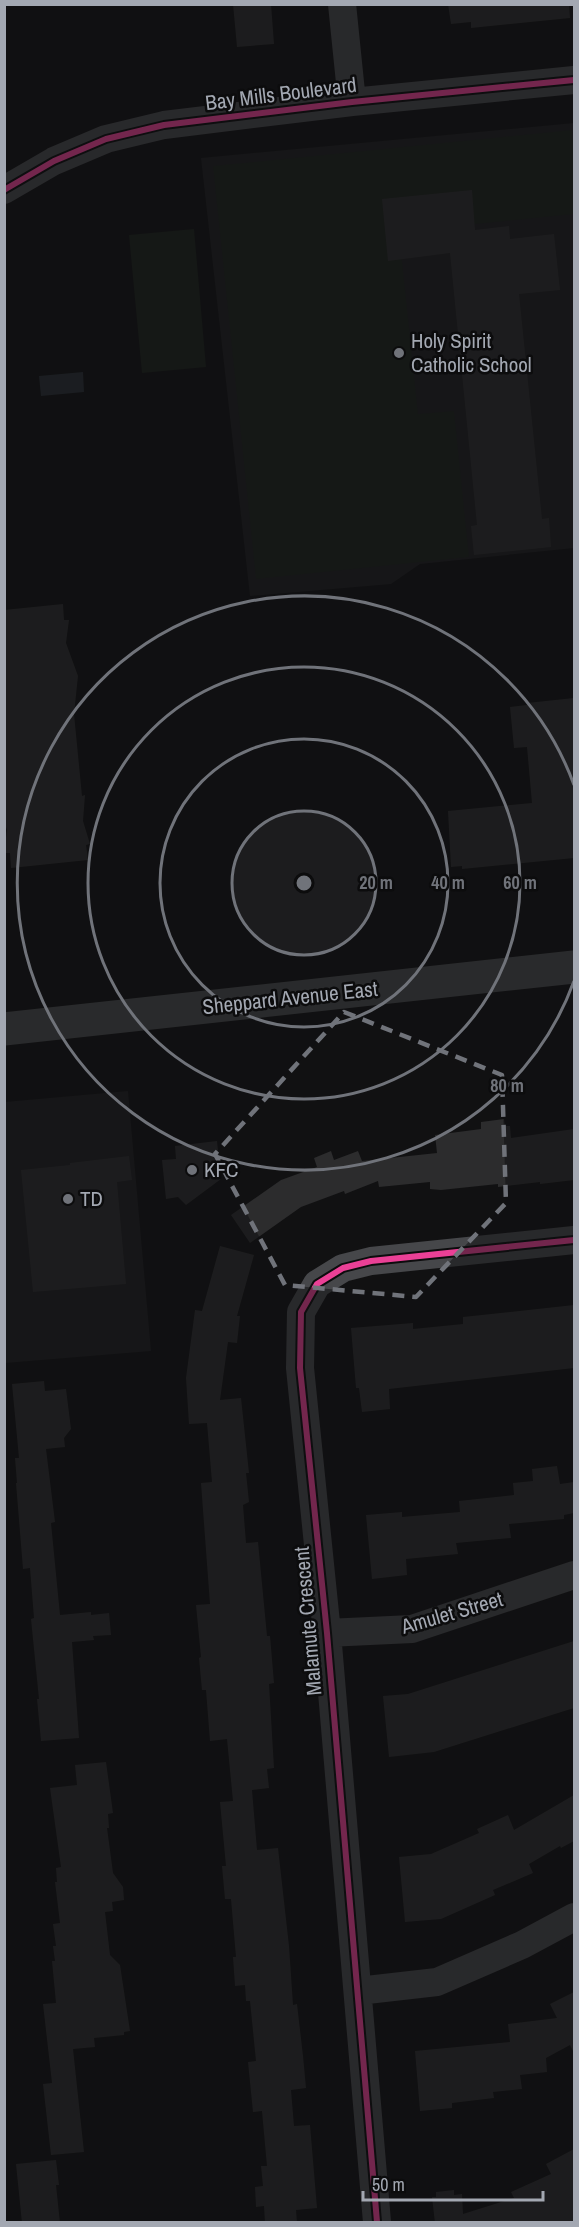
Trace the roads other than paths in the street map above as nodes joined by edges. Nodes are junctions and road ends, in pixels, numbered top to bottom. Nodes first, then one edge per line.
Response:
1 (342, 4) edge
2 (574, 80) edge
3 (352, 102) junction
4 (4, 190) edge
5 (574, 967) edge
6 (4, 1029) edge
7 (574, 1240) edge
8 (574, 1575) edge
9 (327, 1633) junction
10 (574, 1917) edge
11 (358, 1990) junction
12 (377, 2223) edge

1 - 3 street
2 - 3 street, Bay Mills Boulevard
3 - 4 street, Bay Mills Boulevard
5 - 6 main road, Sheppard Avenue East
7 - 9 street, Malamute Crescent
8 - 9 street, Amulet Street
9 - 11 street, Malamute Crescent
10 - 11 street
11 - 12 street, Malamute Crescent

